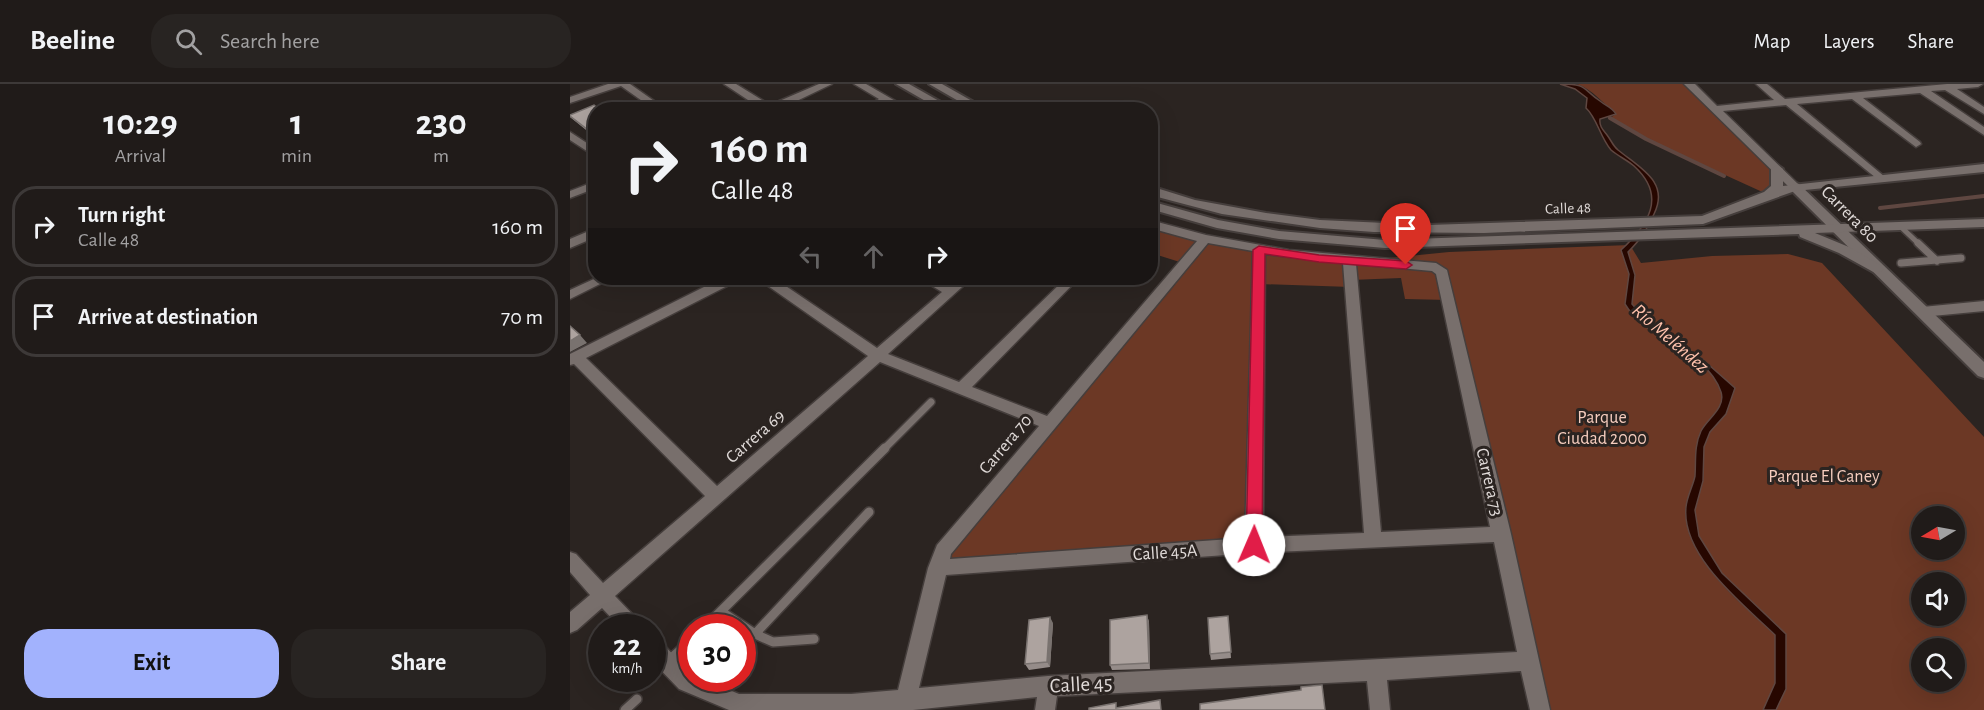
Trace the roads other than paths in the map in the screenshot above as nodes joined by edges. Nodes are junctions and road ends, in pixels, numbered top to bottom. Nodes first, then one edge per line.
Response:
1 (585, 84) edge
2 (618, 84) edge
3 (624, 84) edge
4 (729, 84) edge
5 (827, 84) edge
6 (859, 84) edge
7 (902, 84) edge
8 (934, 84) edge
9 (1689, 84) edge
10 (1761, 84) edge
11 (1826, 84) edge
12 (1893, 84) edge
13 (1978, 84) edge
14 (1962, 85) edge
15 (1947, 87) junction
16 (570, 89) edge
17 (1921, 89) junction
18 (1903, 91) junction
19 (1848, 96) junction
20 (887, 99) junction
21 (570, 100) edge
22 (650, 102) edge
23 (758, 102) edge
24 (785, 102) edge
25 (881, 102) edge
26 (892, 102) edge
27 (935, 102) edge
28 (968, 102) edge
29 (1785, 103) junction
30 (1715, 109) junction
31 (1984, 111) edge
32 (1984, 132) edge
33 (572, 139) edge
34 (1916, 144) dead end
35 (588, 149) edge
36 (1984, 168) edge
37 (1776, 169) junction
38 (1881, 179) junction
39 (588, 187) edge
40 (1795, 187) junction
41 (1158, 192) edge
42 (570, 195) edge
43 (1769, 195) junction
44 (1158, 207) edge
45 (1984, 223) edge
46 (1158, 226) edge
47 (1899, 226) junction
48 (1837, 229) junction
49 (1787, 231) junction
50 (588, 236) edge
51 (1205, 239) junction
52 (570, 244) edge
53 (1259, 250) junction
54 (1961, 258) dead end
55 (1937, 261) junction
56 (1350, 262) junction
57 (1901, 263) dead end
58 (1877, 269) junction
59 (591, 285) edge
60 (718, 285) edge
61 (776, 285) edge
62 (941, 285) edge
63 (958, 285) edge
64 (1066, 285) edge
65 (951, 291) junction
66 (570, 295) edge
67 (1984, 306) edge
68 (1922, 312) junction
69 (877, 355) junction
70 (573, 359) edge
71 (1984, 372) edge
72 (961, 389) junction
73 (931, 402) dead end
74 (1048, 423) junction
75 (716, 496) junction
76 (869, 512) dead end
77 (1502, 534) junction
78 (1373, 538) junction
79 (1254, 545) junction
80 (570, 560) edge
81 (937, 568) junction
82 (602, 596) junction
83 (722, 612) junction
84 (619, 614) edge
85 (720, 614) edge
86 (725, 614) edge
87 (570, 624) edge
88 (756, 633) edge
89 (756, 634) edge
90 (814, 639) dead end
91 (678, 652) edge
92 (1530, 661) junction
93 (667, 662) joint
94 (1376, 671) junction
95 (1048, 686) junction
96 (637, 699) dead end
97 (905, 704) edge
98 (625, 710) edge
99 (1045, 710) edge
100 (1380, 710) edge
101 (1540, 710) edge

1 - 16 street
2 - 21 street
3 - 22 street
4 - 23 street
5 - 24 street
6 - 20 street
7 - 27 main road
8 - 28 main road
9 - 30 street, Carrera 80
10 - 29 street
11 - 19 street
12 - 18 street
13 - 14 street
14 - 15 street
15 - 17 street
15 - 31 street
17 - 18 street
17 - 32 street
18 - 19 street
19 - 29 street
19 - 34 street
20 - 25 street
20 - 26 street
29 - 30 street
29 - 38 street
30 - 37 street, Carrera 80
33 - 35 street
36 - 38 main road, Calle 48
37 - 40 street, Carrera 80
37 - 43 main road
38 - 40 main road, Calle 48
39 - 42 street
40 - 43 main road, Calle 48
40 - 48 main road, Carrera 80
41 - 43 main road, Calle 48
44 - 49 main road, Calle 48
45 - 47 main road, Calle 48
46 - 51 street
47 - 48 main road, Calle 48
47 - 55 lane
48 - 49 main road, Calle 48
48 - 58 main road, Carrera 80
49 - 58 main road
50 - 52 street
51 - 53 street
51 - 74 street, Carrera 70
53 - 56 street
53 - 79 street
54 - 55 lane
55 - 57 lane
56 - 77 street, Carrera 73
56 - 78 street
58 - 68 main road, Carrera 80
59 - 66 street
60 - 70 street
61 - 69 street
62 - 65 street
63 - 65 street, Carrera 69
64 - 72 street
65 - 69 street, Carrera 69
67 - 68 street
68 - 71 main road, Carrera 80
69 - 72 street
69 - 75 street, Carrera 69
70 - 75 street
72 - 74 street
73 - 83 lane
74 - 81 street, Carrera 70
75 - 82 street, Carrera 69
76 - 88 lane
77 - 78 street, Calle 45A
77 - 92 street, Carrera 73
78 - 79 street, Calle 45A
79 - 81 street, Calle 45A
80 - 82 street
81 - 97 street, Carrera 70
82 - 84 street
82 - 87 street, Carrera 69
83 - 85 lane
83 - 86 lane
89 - 90 lane
91 - 93 lane
92 - 94 street, Calle 45
92 - 101 street, Carrera 73
93 - 97 street, Calle 45
94 - 95 street, Calle 45
94 - 100 street
95 - 97 street, Calle 45
95 - 99 street
96 - 98 lane

